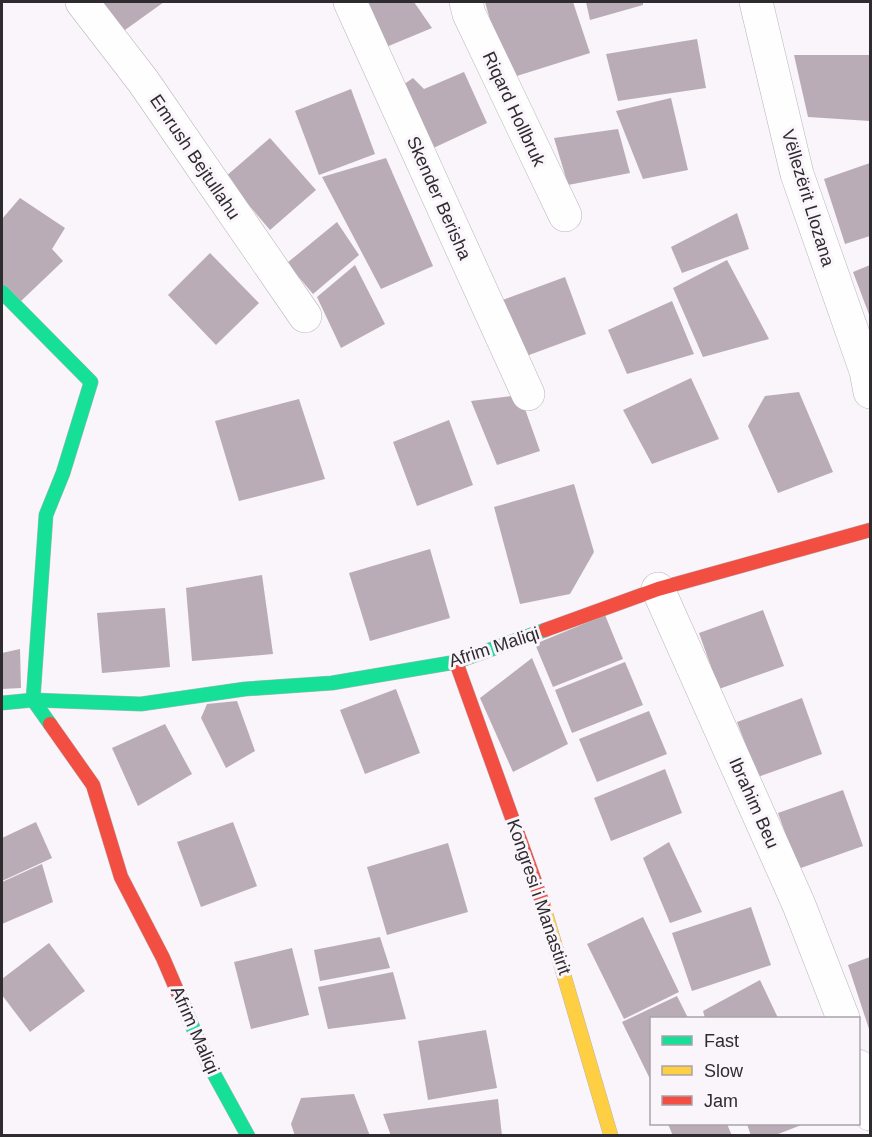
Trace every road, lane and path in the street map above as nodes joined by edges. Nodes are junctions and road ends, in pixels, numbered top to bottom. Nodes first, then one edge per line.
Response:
1 (82, 2) edge
2 (350, 2) edge
3 (466, 2) edge
4 (756, 2) edge
5 (565, 215) dead end
6 (2, 292) edge
7 (304, 316) dead end
8 (870, 392) edge
9 (528, 394) dead end
10 (870, 530) edge
11 (658, 589) junction
12 (456, 662) junction
13 (33, 700) junction
14 (2, 703) edge
15 (843, 1017) edge
16 (860, 1074) edge
17 (870, 1114) edge
18 (248, 1136) edge
19 (611, 1136) edge

1 - 7 street, Emrush Bejtullahu
2 - 9 street, Skender Berisha
3 - 5 street, Riqard Hollbruk
4 - 8 street, Vëllezërit Llozana
6 - 13 street
10 - 11 street, Afrim Maliqi
11 - 12 street, Afrim Maliqi
11 - 15 street, Ibrahim Beu
12 - 13 street, Afrim Maliqi
12 - 19 street, Kongresi i Manastirit
13 - 14 street, Afrim Maliqi
13 - 18 street, Afrim Maliqi
16 - 17 street

